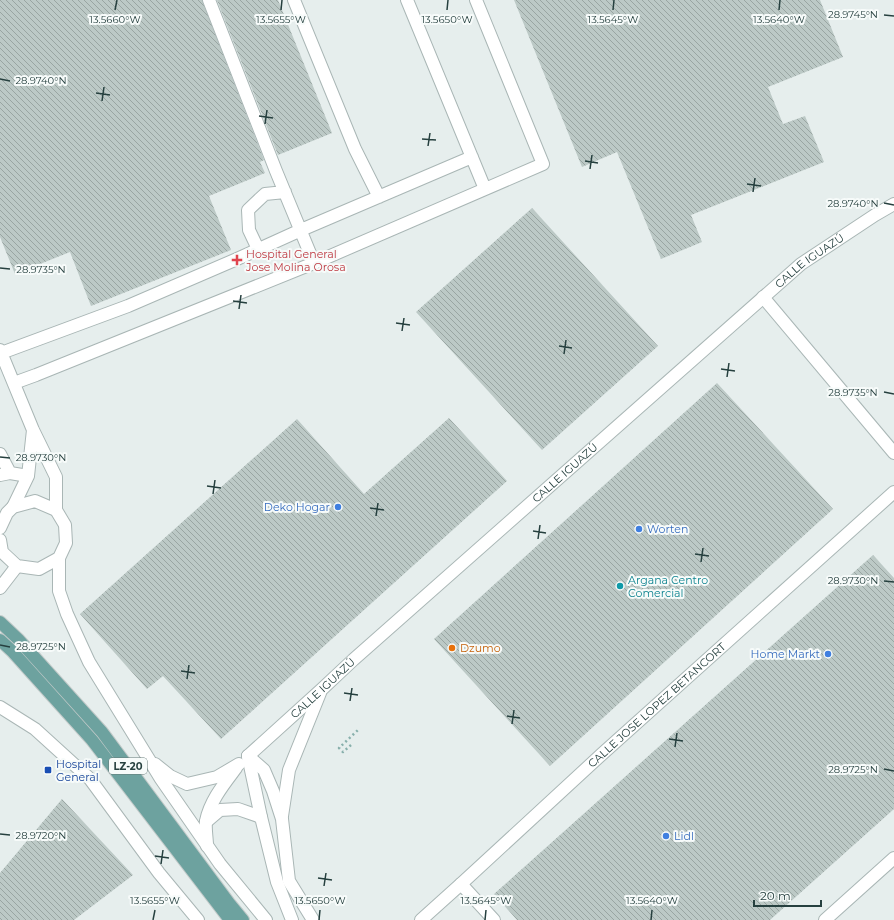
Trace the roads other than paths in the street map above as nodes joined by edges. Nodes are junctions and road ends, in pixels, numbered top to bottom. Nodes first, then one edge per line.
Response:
1 (209, 0) edge
2 (294, 0) edge
3 (407, 0) edge
4 (476, 0) edge
5 (472, 157) junction
6 (485, 188) junction
7 (285, 192) junction
8 (379, 197) junction
9 (894, 204) edge
10 (301, 230) junction
11 (258, 250) junction
12 (314, 263) junction
13 (763, 297) junction
14 (1, 352) edge
15 (14, 383) junction
16 (33, 430) junction
17 (894, 453) edge
18 (0, 454) edge
19 (5, 474) edge
20 (28, 476) junction
21 (894, 492) edge
22 (56, 510) junction
23 (7, 511) edge
24 (0, 528) edge
25 (0, 540) edge
26 (59, 558) junction
27 (17, 566) junction
28 (0, 588) edge
29 (0, 622) edge
30 (0, 640) edge
31 (321, 690) junction
32 (0, 707) edge
33 (149, 760) junction
34 (243, 760) junction
35 (262, 817) junction
36 (282, 819) junction
37 (206, 822) junction
38 (207, 846) junction
39 (894, 858) edge
40 (462, 884) junction
41 (198, 920) edge
42 (230, 920) edge
43 (243, 920) edge
44 (266, 920) edge
45 (292, 920) edge
46 (313, 920) edge
47 (421, 920) edge
48 (494, 920) edge
49 (825, 920) edge

1 - 7 street
2 - 8 street
3 - 5 street
4 - 6 street
5 - 6 street
5 - 8 street
6 - 12 street
7 - 10 street
7 - 11 street
8 - 10 street
9 - 13 street, CALLE IGUAZÚ
10 - 11 street
10 - 12 street
11 - 14 street
12 - 15 street
13 - 17 street
13 - 31 street, CALLE IGUAZÚ
14 - 15 street
15 - 16 street
16 - 20 street
16 - 22 street
18 - 19 street
19 - 20 street
20 - 23 street
21 - 40 street, CALLE JOSE LOPEZ BETANCORT
22 - 23 street
22 - 26 street
23 - 24 street
25 - 27 street
26 - 27 street
26 - 33 street
27 - 28 street
29 - 43 main road, LZ-20
30 - 42 main road, LZ-20
31 - 34 street, CALLE IGUAZÚ
31 - 36 street
32 - 41 street
33 - 34 street
33 - 38 street
34 - 35 street
34 - 36 street
34 - 37 street
35 - 37 street
35 - 45 street
36 - 46 street
37 - 38 street
38 - 44 street
39 - 49 street
40 - 47 street, CALLE JOSE LOPEZ BETANCORT
40 - 48 street

